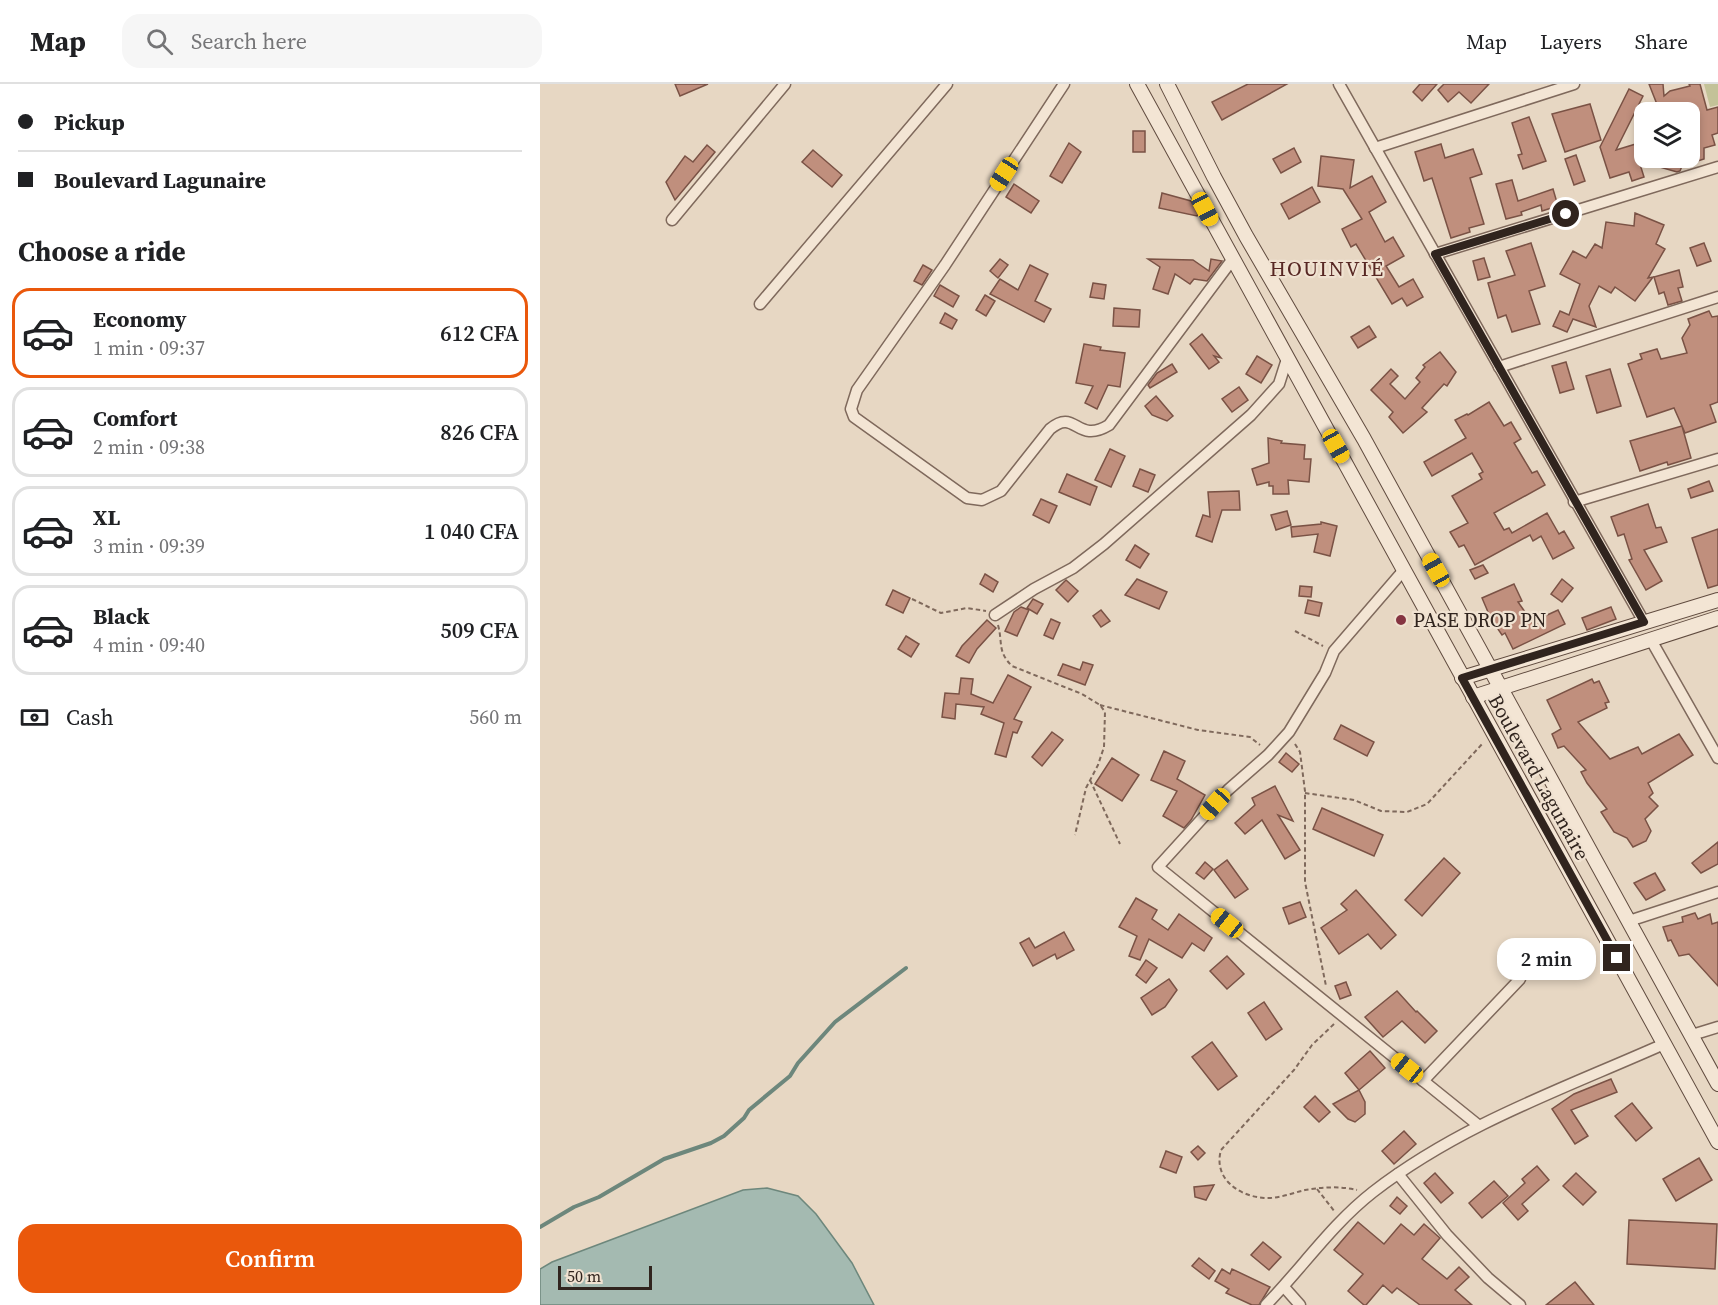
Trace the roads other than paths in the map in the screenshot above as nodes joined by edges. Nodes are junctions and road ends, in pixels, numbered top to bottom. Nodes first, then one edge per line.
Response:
1 (785, 84) edge
2 (946, 84) edge
3 (1064, 84) edge
4 (1137, 84) edge
5 (1167, 84) edge
6 (1339, 84) edge
7 (1574, 84) edge
8 (1375, 148) junction
9 (1718, 167) edge
10 (672, 220) dead end
11 (1435, 254) junction
12 (1232, 260) junction
13 (1718, 297) edge
14 (760, 304) dead end
15 (1287, 359) junction
16 (1498, 367) junction
17 (1718, 459) edge
18 (1574, 502) junction
19 (1403, 571) junction
20 (1718, 600) edge
21 (995, 615) road end
22 (1718, 618) edge
23 (1644, 622) junction
24 (1651, 640) junction
25 (1491, 669) junction
26 (1462, 678) junction
27 (1501, 688) junction
28 (1473, 697) junction
29 (1717, 754) edge
30 (1718, 892) edge
31 (1629, 921) junction
32 (1520, 979) dead end
33 (1718, 1027) edge
34 (1692, 1035) junction
35 (1664, 1044) junction
36 (1423, 1081) junction
37 (1718, 1084) edge
38 (1478, 1125) junction
39 (1718, 1142) edge
40 (1398, 1174) junction
41 (1284, 1287) junction
42 (1266, 1305) edge
43 (1300, 1305) edge
44 (1520, 1305) edge

1 - 10 street
2 - 14 street
3 - 12 street
4 - 12 main road, Boulevard Lagunaire
5 - 25 main road, Boulevard Lagunaire
6 - 8 street
7 - 8 street
8 - 11 street
9 - 11 street
11 - 16 street
12 - 15 main road, Boulevard Lagunaire
13 - 16 street
15 - 19 main road, Boulevard Lagunaire
15 - 21 street
16 - 18 street
17 - 18 street
18 - 23 street
19 - 26 main road, Boulevard Lagunaire
19 - 36 street
20 - 23 main road
22 - 24 main road
23 - 25 main road
24 - 27 main road
24 - 29 street
25 - 26 main road
25 - 27 main road, Boulevard Lagunaire
26 - 28 main road, Boulevard Lagunaire
27 - 28 main road
27 - 31 main road, Boulevard Lagunaire
28 - 35 main road, Boulevard Lagunaire
30 - 31 street
31 - 34 main road, Boulevard Lagunaire
32 - 36 street
33 - 34 street
34 - 37 main road, Boulevard Lagunaire
35 - 38 street
35 - 39 main road, Boulevard Lagunaire
36 - 38 street
38 - 40 street
40 - 41 street
40 - 44 street
41 - 42 street
41 - 43 street

